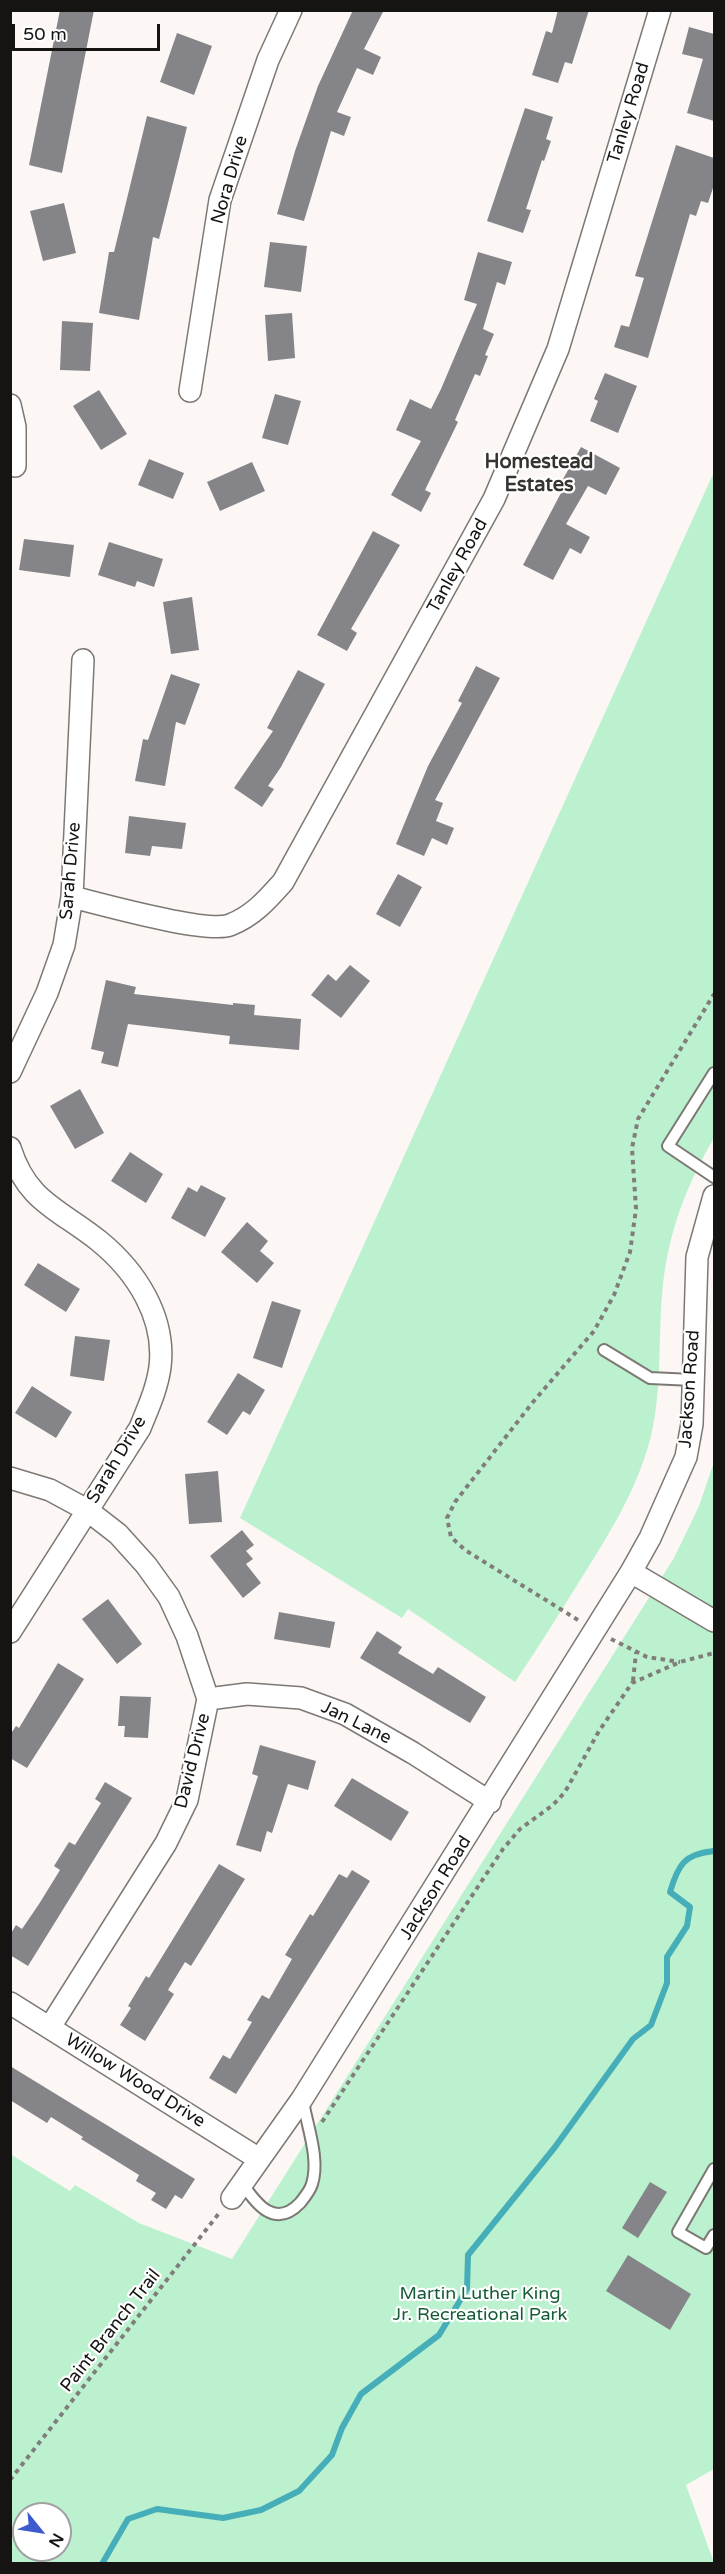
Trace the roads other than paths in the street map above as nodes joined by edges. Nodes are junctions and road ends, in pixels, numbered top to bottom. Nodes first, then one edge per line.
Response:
1 (291, 10) edge
2 (660, 10) edge
3 (190, 391) dead end
4 (10, 405) edge
5 (15, 466) dead end
6 (83, 660) dead end
7 (72, 897) junction
8 (10, 1072) edge
9 (714, 1073) edge
10 (10, 1148) edge
11 (714, 1177) edge
12 (714, 1196) edge
13 (604, 1350) dead end
14 (693, 1380) junction
15 (10, 1478) edge
16 (87, 1510) junction
17 (631, 1572) junction
18 (714, 1621) edge
19 (10, 1632) edge
20 (208, 1700) junction
21 (489, 1802) junction
22 (10, 2003) edge
23 (50, 2027) junction
24 (302, 2098) junction
25 (259, 2159) junction
26 (714, 2169) edge
27 (237, 2190) joint
28 (714, 2235) edge

1 - 3 street, Nora Drive
2 - 7 street, Tanley Road
4 - 5 street
6 - 7 street, Sarah Drive
7 - 8 street, Sarah Drive
9 - 11 lane
10 - 16 street, Sarah Drive
12 - 14 street, Jackson Road
13 - 14 lane
14 - 17 street, Jackson Road
15 - 16 street, David Drive
16 - 19 street, Sarah Drive
16 - 20 street, David Drive
17 - 18 street
17 - 21 street, Jackson Road
20 - 21 street, Jan Lane
20 - 23 street, David Drive
21 - 24 street, Jackson Road
22 - 23 street, Willow Wood Drive
23 - 25 street, Willow Wood Drive
24 - 25 street, Jackson Road
24 - 27 lane
25 - 27 street, Jackson Road
26 - 28 lane

